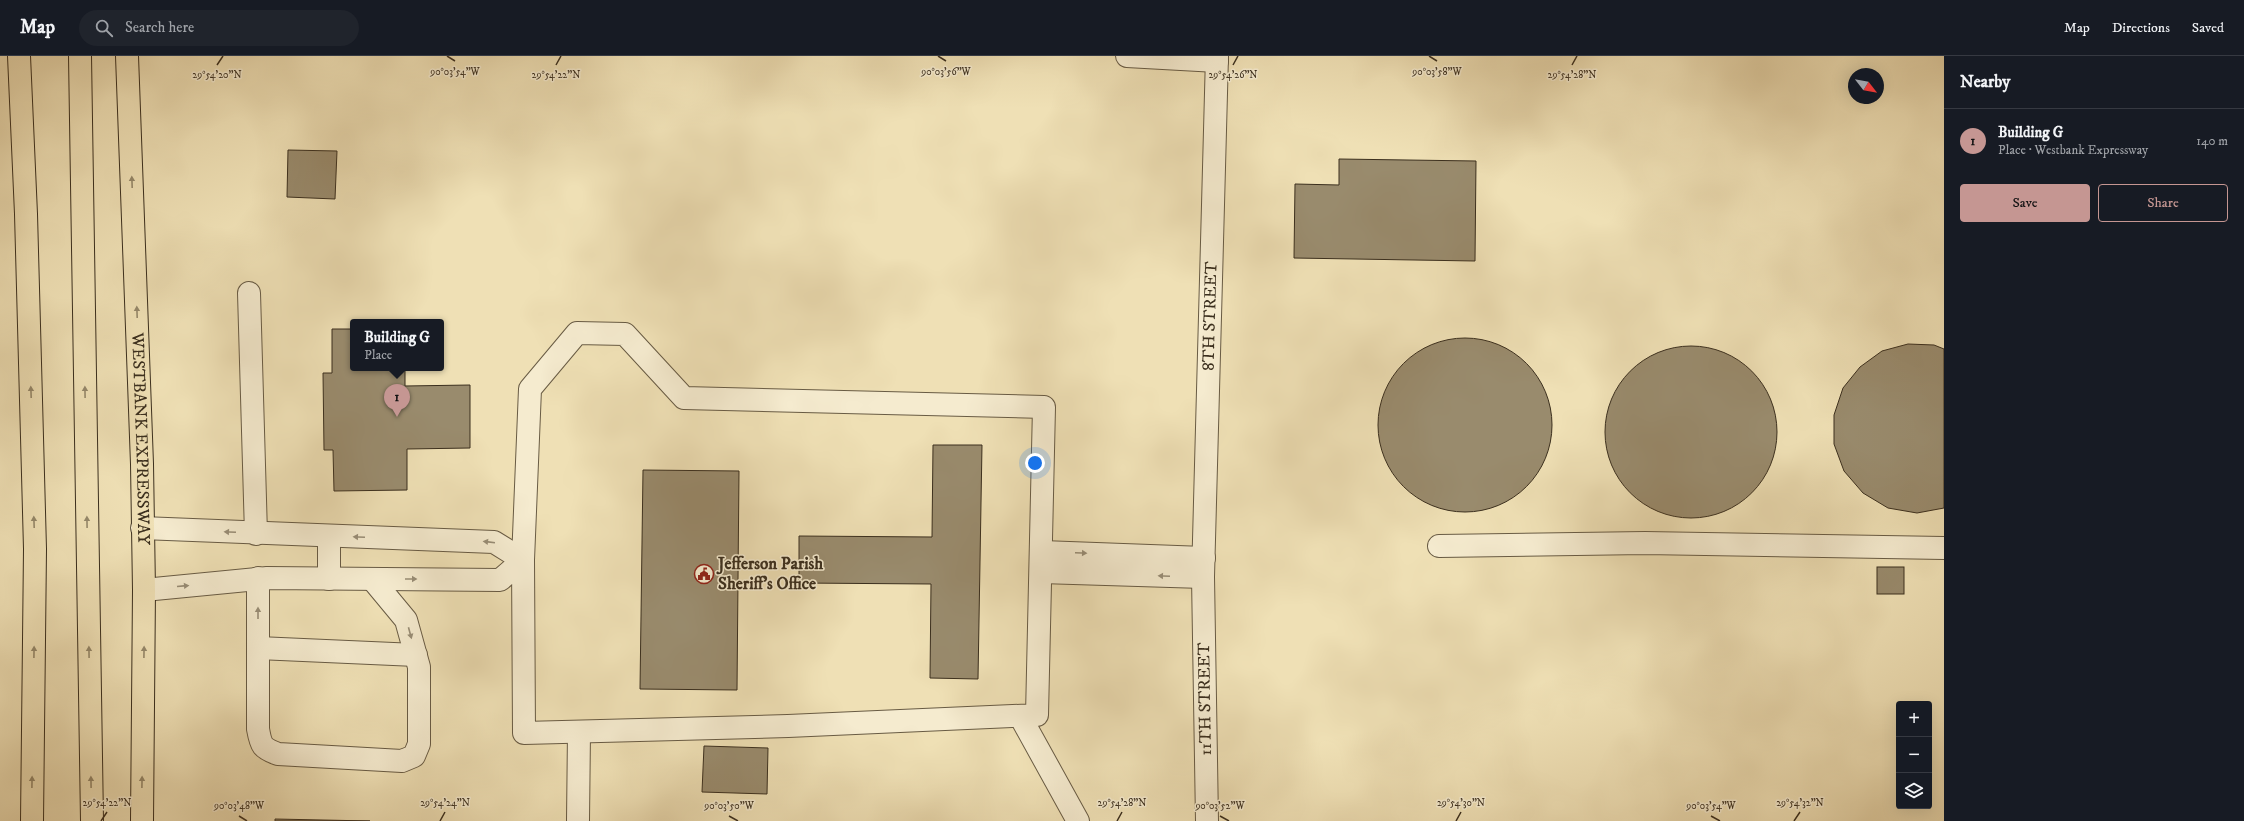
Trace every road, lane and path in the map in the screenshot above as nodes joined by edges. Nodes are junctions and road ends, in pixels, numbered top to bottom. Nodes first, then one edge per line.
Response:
1 (19, 56) edge
2 (80, 56) edge
3 (127, 56) edge
4 (1127, 56) edge
5 (1217, 58) edge
6 (249, 293) dead end
7 (142, 528) junction
8 (256, 534) junction
9 (329, 536) junction
10 (1439, 546) dead end
11 (1944, 548) edge
12 (524, 560) junction
13 (1042, 562) junction
14 (1203, 567) junction
15 (258, 578) junction
16 (329, 579) junction
17 (372, 579) junction
18 (144, 590) junction
19 (258, 648) junction
20 (416, 655) junction
21 (1020, 716) junction
22 (579, 732) junction
23 (32, 821) edge
24 (92, 821) edge
25 (142, 821) edge
26 (578, 821) edge
27 (1078, 821) edge
28 (1207, 821) edge

23 -> 1 main road
24 -> 2 main road
7 -> 3 main road, WESTBANK EXPRESSWAY
4 - 5 street
5 - 14 street, 8TH STREET
6 - 8 street
8 -> 7 street
7 - 18 main road, WESTBANK EXPRESSWAY
8 - 9 street
12 -> 9 street
9 - 16 street
10 - 11 street
12 - 13 street
17 -> 12 street
12 - 22 street
13 - 14 street
13 - 21 street
14 - 28 street, 11TH STREET
15 - 16 street
18 -> 15 street
19 -> 15 street
16 - 17 street
17 -> 20 street
25 -> 18 main road, WESTBANK EXPRESSWAY
19 - 20 street
19 - 20 street
21 - 22 street
21 - 27 street
22 - 26 street

